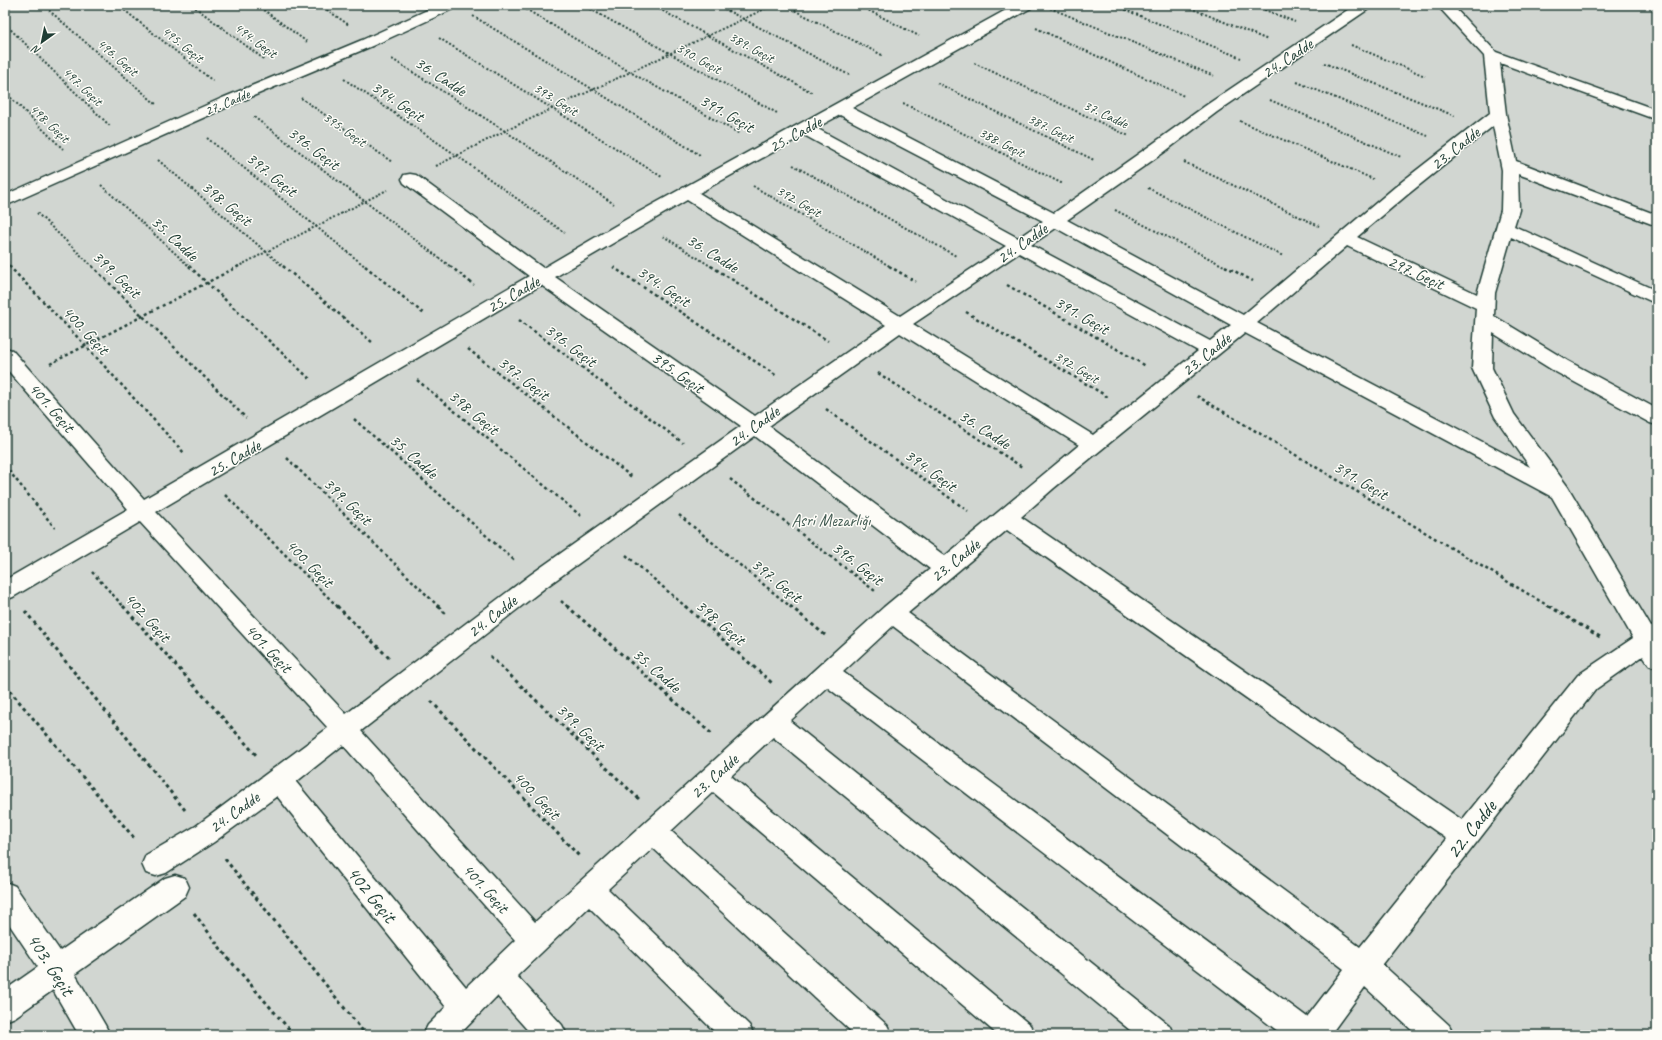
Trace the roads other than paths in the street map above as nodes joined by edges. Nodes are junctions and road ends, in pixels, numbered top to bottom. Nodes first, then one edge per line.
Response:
1 (450, 5) edge
2 (1026, 5) edge
3 (1366, 5) edge
4 (1444, 5) edge
5 (1491, 55) junction
6 (841, 109) junction
7 (1657, 116) edge
8 (1490, 120) junction
9 (805, 129) junction
10 (1509, 164) junction
11 (410, 179) dead end
12 (688, 193) junction
13 (12, 198) edge
14 (1055, 220) junction
15 (1657, 221) edge
16 (1505, 228) junction
17 (1346, 239) junction
18 (1019, 245) junction
19 (543, 277) junction
20 (1657, 298) edge
21 (1485, 312) junction
22 (901, 324) junction
23 (1244, 324) junction
24 (1211, 350) junction
25 (5, 354) edge
26 (1657, 418) edge
27 (755, 426) junction
28 (1094, 445) junction
29 (1560, 492) junction
30 (142, 511) junction
31 (1000, 524) junction
32 (945, 568) junction
33 (5, 591) edge
34 (894, 610) junction
35 (1647, 647) edge
36 (826, 673) junction
37 (773, 722) junction
38 (345, 730) junction
39 (713, 776) junction
40 (279, 780) junction
41 (658, 827) junction
42 (1464, 837) junction
43 (156, 864) dead end
44 (595, 884) junction
45 (175, 887) dead end
46 (5, 895) edge
47 (534, 941) junction
48 (1363, 966) junction
49 (57, 970) junction
50 (497, 976) junction
51 (5, 1007) edge
52 (465, 1008) junction
53 (96, 1035) edge
54 (438, 1035) edge
55 (552, 1035) edge
56 (739, 1035) edge
57 (877, 1035) edge
58 (1020, 1035) edge
59 (1160, 1035) edge
60 (1307, 1035) edge
61 (1312, 1035) edge
62 (1438, 1035) edge

1 - 13 lane, 27. Cadde
2 - 6 lane, 25. Cadde
3 - 14 lane, 24. Cadde
4 - 5 lane
5 - 7 lane
5 - 8 lane
6 - 9 lane, 25. Cadde
6 - 14 lane
8 - 10 lane
8 - 17 lane, 23. Cadde
9 - 12 lane, 25. Cadde
9 - 18 lane
10 - 15 lane
10 - 16 lane
11 - 19 lane, 395. Geçit
12 - 19 lane, 25. Cadde
12 - 22 lane
14 - 18 lane, 24. Cadde
14 - 23 lane
16 - 20 lane
16 - 21 lane
17 - 21 lane, 297. Geçit
17 - 23 lane, 23. Cadde
18 - 22 lane, 24. Cadde
18 - 24 lane
19 - 27 lane, 395. Geçit
19 - 30 lane, 25. Cadde
21 - 26 lane, 297. Geçit
21 - 29 lane
22 - 27 lane, 24. Cadde
22 - 28 lane
23 - 24 lane, 23. Cadde
23 - 29 lane
24 - 28 lane, 23. Cadde
25 - 30 lane, 401. Geçit
27 - 32 lane, 395. Geçit
27 - 38 lane, 24. Cadde
28 - 31 lane, 23. Cadde
29 - 35 lane
30 - 33 lane, 25. Cadde
30 - 38 lane, 401. Geçit
31 - 32 lane, 23. Cadde
31 - 42 lane
32 - 34 lane, 23. Cadde
34 - 36 lane, 23. Cadde
34 - 48 lane
35 - 42 lane, 22. Cadde
36 - 37 lane, 23. Cadde
36 - 60 lane
37 - 39 lane, 23. Cadde
37 - 59 lane
38 - 40 lane, 24. Cadde
38 - 47 lane, 401. Geçit
39 - 41 lane, 23. Cadde
39 - 58 lane
40 - 43 lane, 24. Cadde
40 - 52 lane, 402 Geçit
41 - 44 lane, 23. Cadde
41 - 57 lane
42 - 48 lane, 22. Cadde
44 - 47 lane, 23. Cadde
44 - 56 lane
45 - 49 lane
46 - 49 lane, 403. Geçit
47 - 50 lane, 23. Cadde
48 - 61 lane, 22. Cadde
48 - 62 lane
49 - 51 lane
49 - 53 lane, 403. Geçit
50 - 52 lane, 23. Cadde
50 - 55 lane
52 - 54 lane, 23. Cadde

